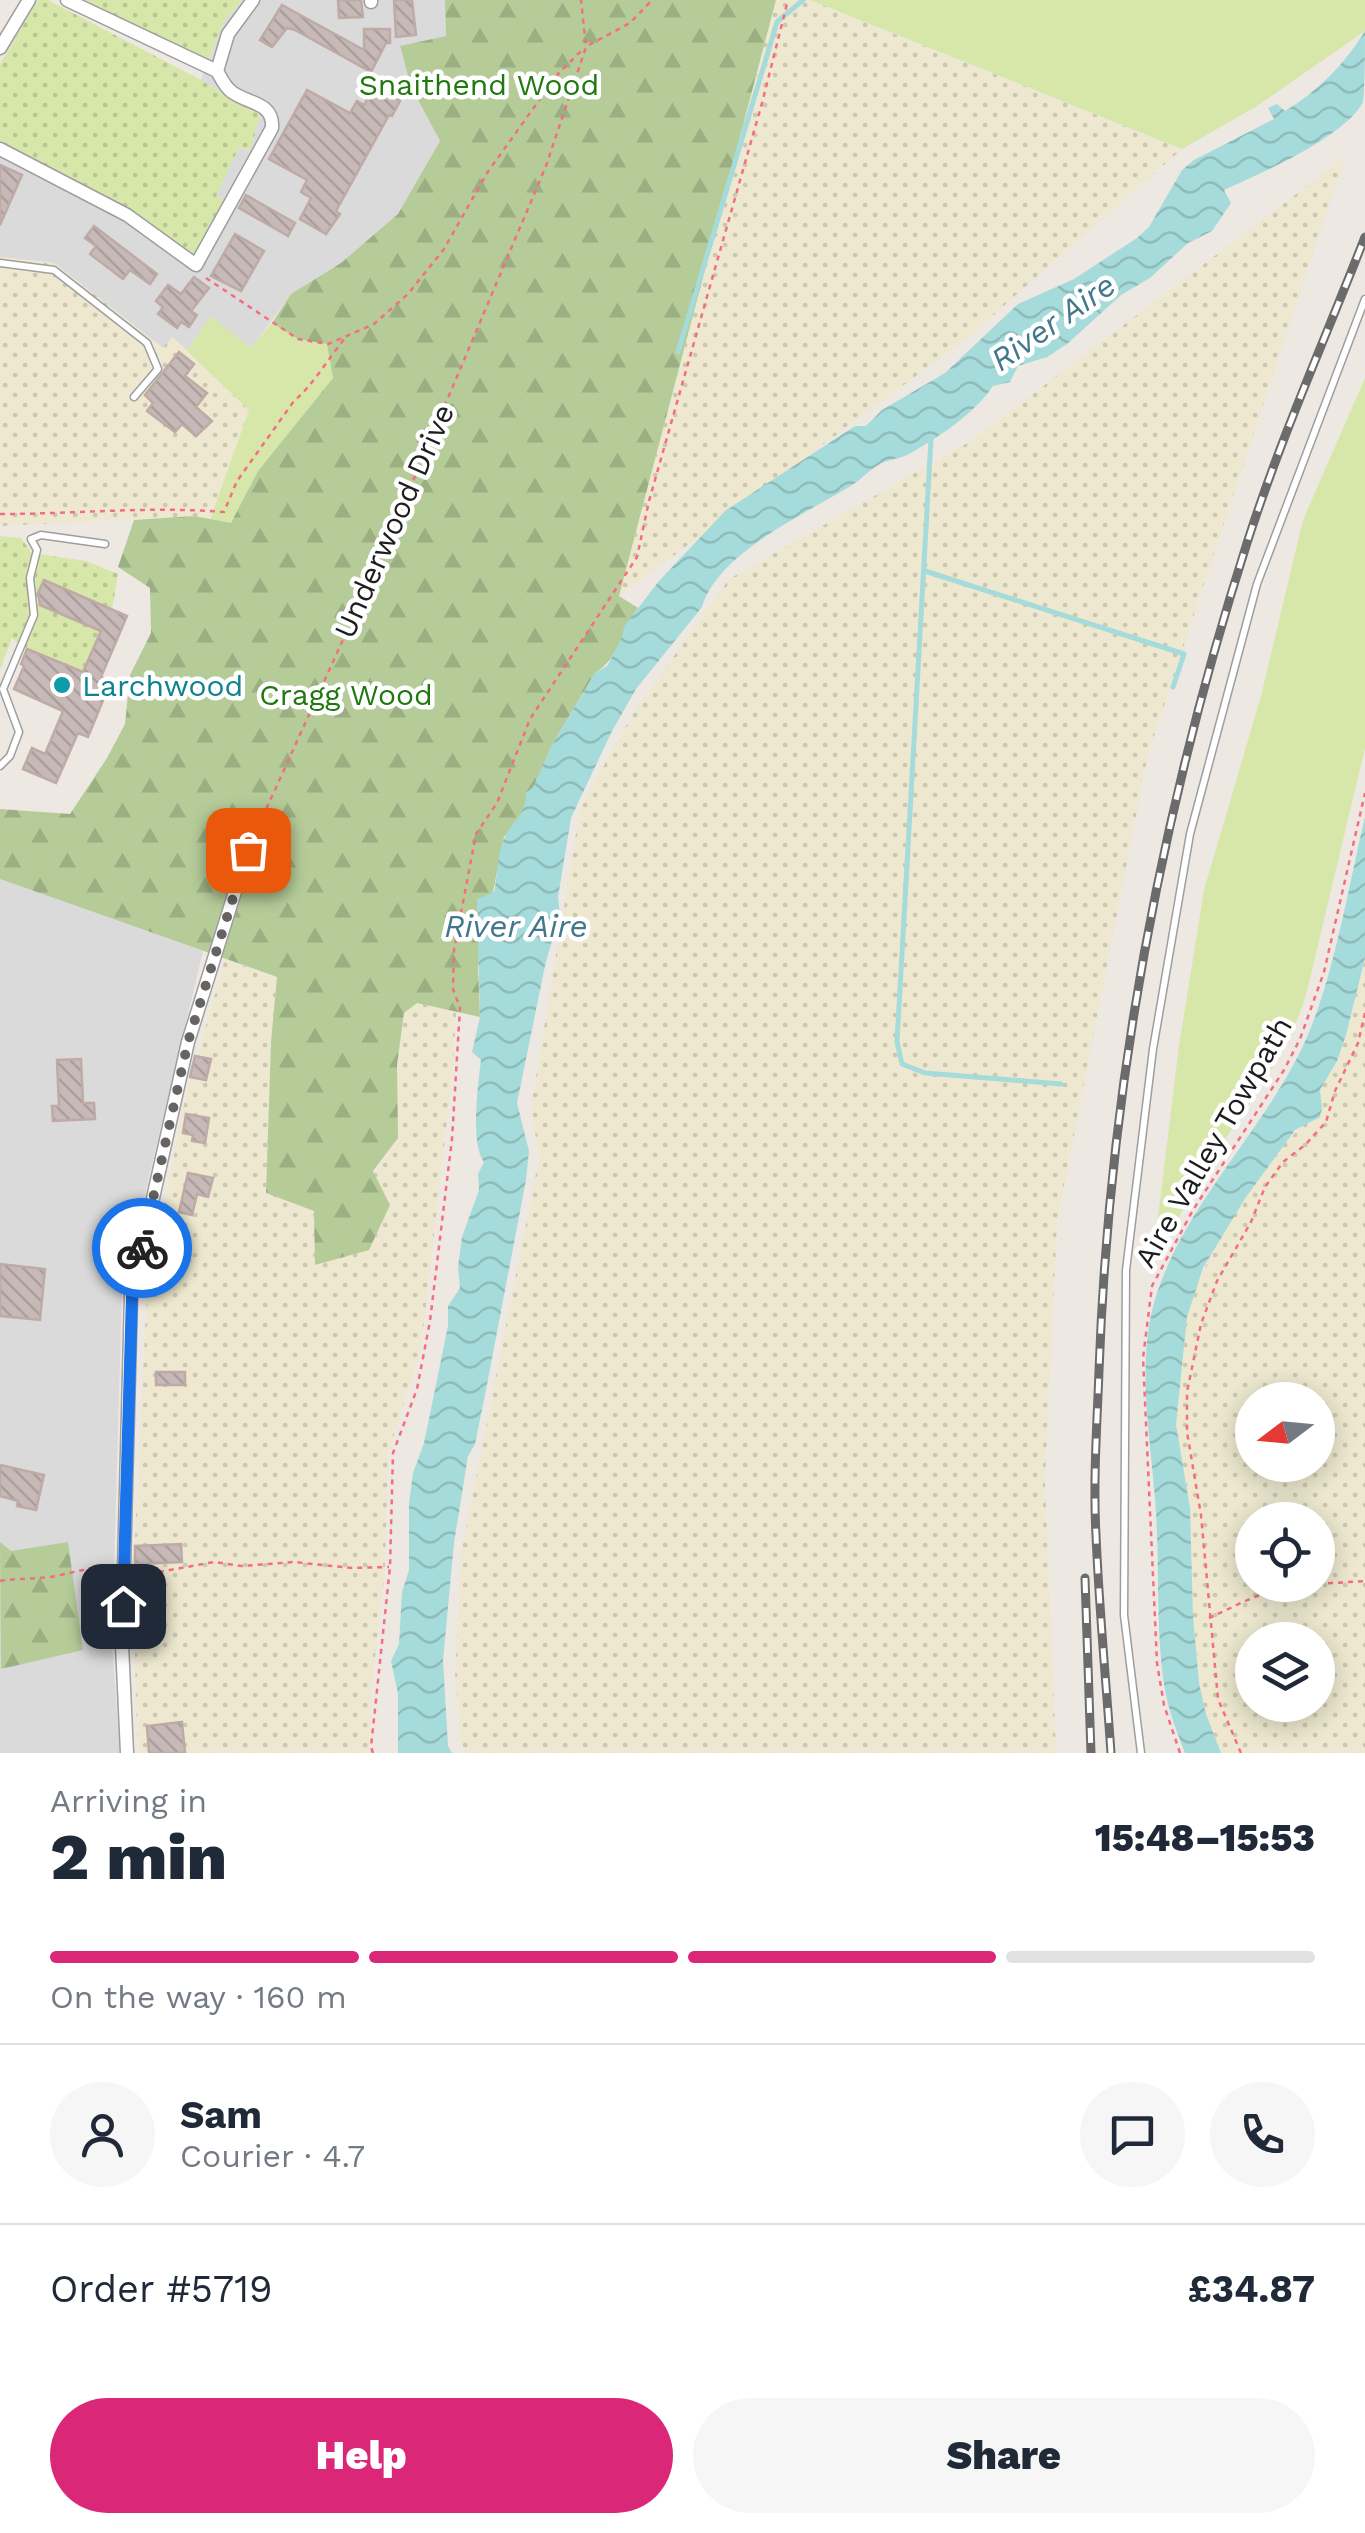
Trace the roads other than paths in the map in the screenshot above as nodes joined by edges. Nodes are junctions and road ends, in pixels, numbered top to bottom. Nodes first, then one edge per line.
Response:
1 (29, 0) edge
2 (67, 0) edge
3 (253, 0) edge
4 (0, 48) edge
5 (216, 72) junction
6 (0, 149) edge
7 (0, 263) edge
8 (1365, 300) edge
9 (134, 397) dead end
10 (104, 544) dead end
11 (0, 766) edge
12 (248, 850) road end
13 (127, 1753) edge
14 (1141, 1753) edge

1 - 4 street
2 - 5 street
3 - 5 street
5 - 6 street
7 - 9 lane
8 - 14 lane
10 - 11 lane
12 - 13 street

